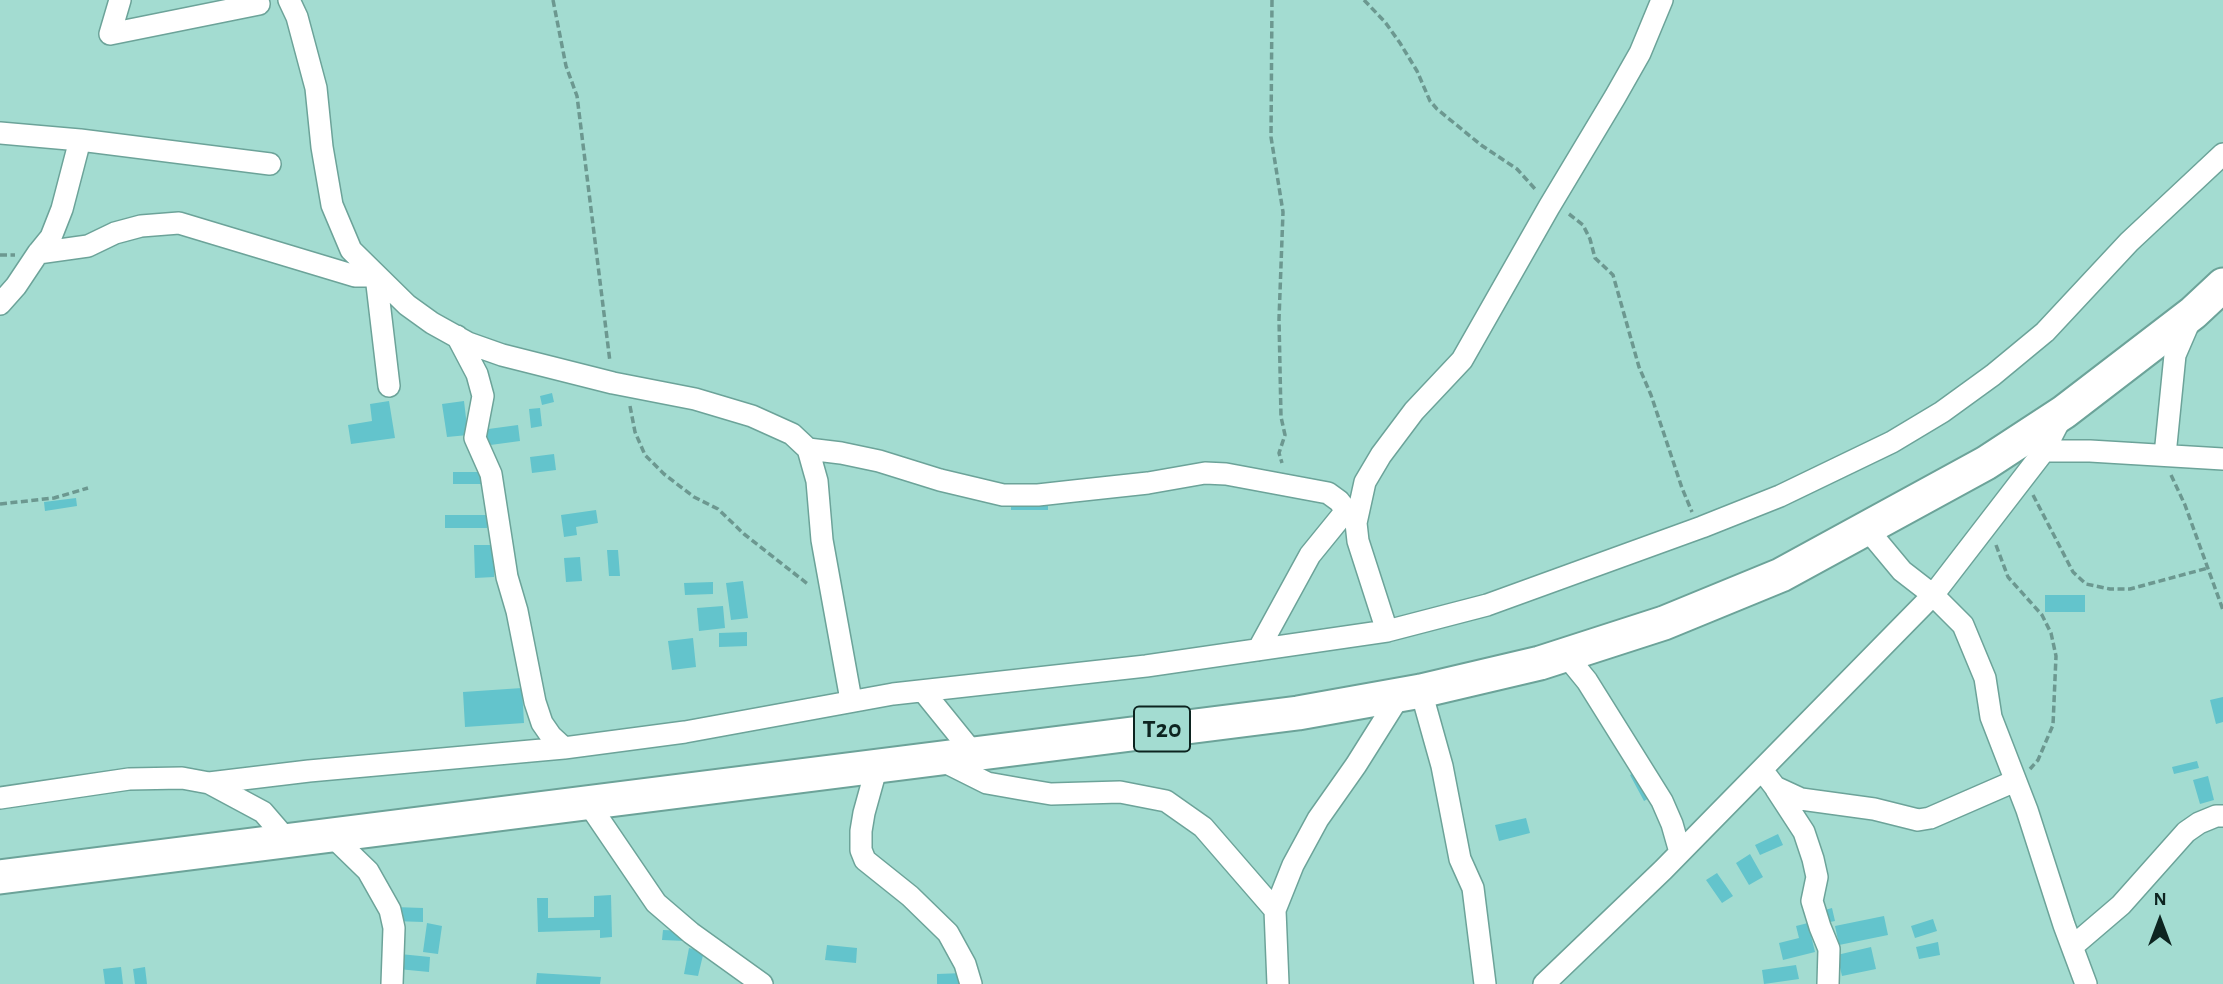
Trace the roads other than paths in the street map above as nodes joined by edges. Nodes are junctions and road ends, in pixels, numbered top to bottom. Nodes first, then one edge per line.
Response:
1 (120, 0) edge
2 (256, 0) edge
3 (289, 0) edge
4 (1662, 0) edge
5 (0, 133) edge
6 (80, 140) junction
7 (2223, 154) edge
8 (270, 164) dead end
9 (38, 253) junction
10 (376, 276) junction
11 (2223, 285) edge
12 (0, 303) edge
13 (2193, 313) junction
14 (457, 337) junction
15 (389, 386) dead end
16 (2064, 412) junction
17 (808, 449) junction
18 (2044, 451) junction
19 (2167, 456) junction
20 (2223, 458) edge
21 (1350, 517) junction
22 (1867, 529) junction
23 (1933, 595) junction
24 (1387, 631) junction
25 (1258, 650) junction
26 (1565, 654) junction
27 (923, 691) junction
28 (1410, 693) junction
29 (851, 700) junction
30 (565, 748) junction
31 (974, 754) junction
32 (937, 758) junction
33 (877, 766) junction
34 (1762, 770) junction
35 (2015, 781) junction
36 (209, 783) junction
37 (1775, 787) junction
38 (0, 798) edge
39 (588, 803) junction
40 (2223, 816) edge
41 (332, 836) junction
42 (288, 841) junction
43 (1680, 852) junction
44 (0, 877) edge
45 (1275, 910) junction
46 (2073, 946) junction
47 (392, 984) edge
48 (762, 984) edge
49 (971, 984) edge
50 (1278, 984) edge
51 (1485, 984) edge
52 (1544, 984) edge
53 (1828, 984) edge
54 (2086, 984) edge

1 - 2 street
3 - 10 street
4 - 21 street
5 - 6 street
6 - 8 street
6 - 9 street
7 - 24 street
9 - 10 street
9 - 12 street
10 - 14 street
10 - 15 street
11 - 13 main road, T20
13 - 16 main road, T20
13 - 19 street
14 - 17 street
14 - 30 street
16 - 18 street
16 - 22 main road, T20
17 - 21 street
17 - 29 street
18 - 19 street
18 - 23 street
19 - 20 street
21 - 24 street
21 - 25 street
22 - 23 street
22 - 26 main road, T20
23 - 34 street
23 - 35 street
24 - 25 street
25 - 27 street
26 - 28 main road, T20
26 - 43 street
27 - 29 street
27 - 31 street
28 - 31 main road, T20
28 - 45 street
28 - 51 street
29 - 30 street
30 - 36 street
31 - 32 main road, T20
32 - 33 main road, T20
32 - 45 street
33 - 39 main road, T20
33 - 49 street
34 - 37 street
34 - 43 street
35 - 37 street
35 - 46 street
36 - 38 street
36 - 42 street
37 - 53 street
39 - 41 main road, T20
39 - 48 street
40 - 46 street
41 - 42 main road, T20
41 - 47 street
42 - 44 main road, T20
43 - 52 street
45 - 50 street
46 - 54 street

